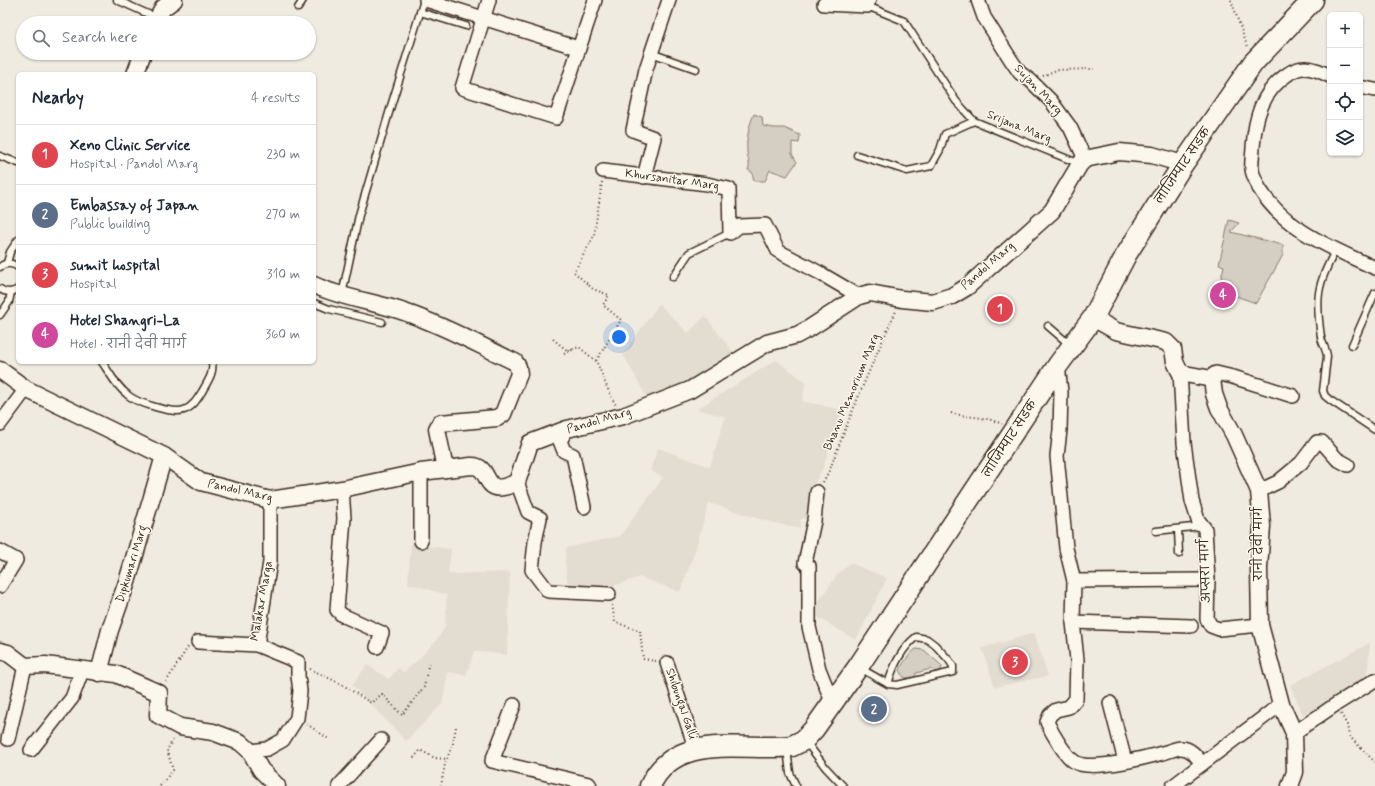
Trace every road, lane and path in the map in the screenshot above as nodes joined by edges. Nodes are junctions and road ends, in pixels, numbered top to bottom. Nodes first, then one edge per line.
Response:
1 (116, 0) edge
2 (174, 0) edge
3 (303, 0) edge
4 (489, 0) edge
5 (595, 0) edge
6 (669, 0) edge
7 (978, 0) edge
8 (1231, 0) edge
9 (1313, 0) edge
10 (868, 3) edge
11 (423, 4) edge
12 (824, 4) dead end
13 (298, 8) dead end
14 (146, 16) edge
15 (159, 16) edge
16 (483, 18) junction
17 (466, 26) dead end
18 (578, 48) junction
19 (651, 53) junction
20 (140, 60) edge
21 (1254, 63) junction
22 (1094, 68) dead end
23 (696, 69) dead end
24 (136, 72) edge
25 (1327, 75) edge
26 (1031, 81) junction
27 (1363, 88) edge
28 (1375, 90) edge
29 (974, 121) junction
30 (857, 155) dead end
31 (0, 156) edge
32 (16, 162) edge
33 (1083, 162) junction
34 (1183, 164) junction
35 (603, 171) joint
36 (644, 177) junction
37 (730, 233) junction
38 (16, 243) edge
39 (1336, 249) junction
40 (7, 263) junction
41 (16, 266) edge
42 (0, 267) edge
43 (1375, 268) edge
44 (672, 278) dead end
45 (316, 286) edge
46 (0, 289) edge
47 (16, 290) edge
48 (11, 292) junction
49 (1375, 293) edge
50 (342, 295) junction
51 (859, 296) junction
52 (902, 299) junction
53 (316, 304) edge
54 (0, 315) edge
55 (1092, 318) junction
56 (382, 322) dead end
57 (1048, 326) dead end
58 (552, 339) dead end
59 (1352, 344) dead end
60 (579, 347) junction
61 (1072, 347) junction
62 (564, 354) dead end
63 (596, 361) junction
64 (103, 364) edge
65 (212, 364) edge
66 (1058, 365) junction
67 (0, 370) edge
68 (1180, 372) junction
69 (1212, 379) junction
70 (26, 389) junction
71 (1293, 396) dead end
72 (951, 413) dead end
73 (623, 416) junction
74 (0, 424) edge
75 (567, 429) junction
76 (1375, 430) edge
77 (1015, 431) junction
78 (164, 456) junction
79 (1348, 465) dead end
80 (444, 469) junction
81 (421, 472) junction
82 (517, 482) junction
83 (342, 489) junction
84 (1259, 491) junction
85 (818, 492) joint
86 (270, 500) junction
87 (584, 507) dead end
88 (1202, 526) junction
89 (1178, 529) junction
90 (1156, 531) dead end
91 (421, 541) dead end
92 (0, 551) edge
93 (1179, 554) dead end
94 (1208, 580) junction
95 (1074, 581) junction
96 (0, 586) edge
97 (609, 594) joint
98 (1073, 622) junction
99 (1260, 625) junction
100 (1191, 626) dead end
101 (198, 642) joint
102 (257, 645) junction
103 (377, 647) dead end
104 (0, 650) edge
105 (429, 661) dead end
106 (298, 662) junction
107 (667, 663) joint
108 (25, 666) junction
109 (858, 667) junction
110 (82, 671) junction
111 (99, 672) junction
112 (1375, 680) edge
113 (888, 684) junction
114 (159, 693) junction
115 (1110, 703) dead end
116 (833, 704) junction
117 (1281, 704) junction
118 (514, 705) dead end
119 (1335, 705) junction
120 (298, 718) junction
121 (180, 727) junction
122 (456, 727) dead end
123 (1294, 733) junction
124 (8, 739) dead end
125 (330, 740) dead end
126 (381, 740) dead end
127 (795, 743) junction
128 (31, 750) dead end
129 (696, 750) junction
130 (250, 751) junction
131 (414, 758) dead end
132 (447, 759) junction
133 (1125, 762) junction
134 (1375, 762) edge
135 (1202, 764) junction
136 (160, 786) edge
137 (277, 786) edge
138 (339, 786) edge
139 (441, 786) edge
140 (590, 786) edge
141 (650, 786) edge
142 (796, 786) edge
143 (843, 786) edge
144 (1173, 786) edge
145 (1290, 786) edge

1 - 14 lane
2 - 15 street
3 - 13 lane
4 - 16 street
5 - 18 street
6 - 19 street
7 - 26 street, Sujan Marg
8 - 21 path
9 - 21 main road, लाजिम्पाट सडक
10 - 12 street
10 - 29 lane, Srijana Marg
11 - 16 street
11 - 17 lane
11 - 50 lane
16 - 18 street
16 - 18 street
19 - 23 lane
19 - 36 street
20 - 24 street
21 - 34 main road, लाजिम्पाट सडक
22 - 26 path
25 - 39 street
26 - 33 street, Sujan Marg
27 - 28 street
29 - 30 lane
29 - 33 lane, Srijana Marg
31 - 32 lane
33 - 34 street
33 - 52 street, Pandol Marg
34 - 55 main road, लाजिम्पाट सडक
35 - 36 street, Khursanitar Marg
35 - 63 path
36 - 37 street, Khursanitar Marg
37 - 44 lane
37 - 51 street
38 - 40 lane
39 - 43 street
39 - 76 lane
40 - 41 lane
40 - 42 lane
45 - 50 street
46 - 48 lane
47 - 48 lane
48 - 54 lane
49 - 59 lane
50 - 80 street
51 - 52 street, Pandol Marg
51 - 73 street, Pandol Marg
52 - 85 path, Bhanu Memorium Marg
53 - 56 lane
55 - 61 main road, लाजिम्पाट सडक
55 - 68 street
57 - 61 lane
58 - 60 path
60 - 62 path
60 - 63 path
61 - 66 main road, लाजिम्पाट सडक
63 - 73 path
64 - 65 lane
66 - 77 main road, लाजिम्पाट सडक
66 - 95 street
67 - 70 street, Pandol Marg
68 - 69 street
68 - 88 street, अप्सरा मार्ग
69 - 71 street
69 - 84 street, रानी देवी मार्ग
70 - 74 street
70 - 78 street, Pandol Marg
72 - 77 path
73 - 75 street, Pandol Marg
75 - 82 street, Pandol Marg
75 - 87 street
77 - 109 main road, लाजिम्पाट सडक
78 - 86 street, Pandol Marg
78 - 111 street, Dipkumari Marg
79 - 84 street
80 - 81 street, Pandol Marg
80 - 82 street, Pandol Marg
81 - 83 street, Pandol Marg
81 - 91 street
82 - 97 street
83 - 86 street, Pandol Marg
83 - 103 street
84 - 99 street, रानी देवी मार्ग
85 - 116 street
86 - 102 street, Malakar Marga
88 - 89 lane
88 - 94 street, अप्सरा मार्ग
89 - 90 lane
89 - 93 lane
92 - 96 street
94 - 95 street
94 - 99 street, अप्सरा मार्ग
95 - 98 street
97 - 107 path, Shibungal Galli
98 - 100 street
98 - 133 street
99 - 117 street, रानी देवी मार्ग
101 - 102 street, Malakar Marga
101 - 114 path
102 - 106 street
104 - 108 street
105 - 106 path
106 - 120 street
107 - 129 street, Shibungal Galli
108 - 110 street
108 - 124 street
109 - 113 lane
109 - 116 main road, लाजिम्पाट सडक
110 - 111 street
110 - 128 street
111 - 114 street
112 - 119 street
113 - 113 lane
114 - 121 street
115 - 133 street
116 - 127 main road, लाजिम्पाट सडक
117 - 123 street, रानी देवी मार्ग
117 - 135 street
118 - 140 street
119 - 123 street
119 - 134 path
120 - 125 path
120 - 130 street
121 - 130 street
121 - 136 path
122 - 132 path
123 - 145 street, रानी देवी मार्ग
126 - 138 street
127 - 129 main road
127 - 142 lane
127 - 143 lane
129 - 141 main road
130 - 137 street
131 - 132 path
132 - 139 path
133 - 135 street
135 - 144 street

